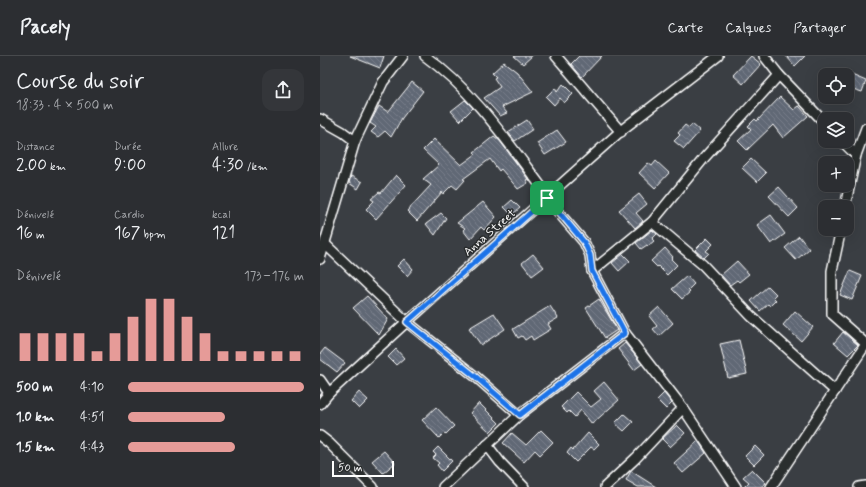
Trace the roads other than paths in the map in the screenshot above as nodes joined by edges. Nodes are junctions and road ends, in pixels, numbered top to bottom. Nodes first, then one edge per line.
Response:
1 (403, 56) edge
2 (425, 56) edge
3 (556, 56) edge
4 (764, 56) edge
5 (715, 57) edge
6 (779, 75) junction
7 (818, 116) edge
8 (320, 119) edge
9 (866, 128) edge
10 (621, 132) junction
11 (355, 141) junction
12 (849, 148) edge
13 (856, 155) junction
14 (547, 198) junction
15 (846, 200) edge
16 (652, 222) junction
17 (840, 236) edge
18 (322, 251) edge
19 (592, 271) junction
20 (407, 322) junction
21 (625, 333) junction
22 (866, 344) edge
23 (320, 380) edge
24 (835, 391) junction
25 (329, 393) junction
26 (320, 404) edge
27 (683, 408) junction
28 (520, 415) junction
29 (320, 436) edge
30 (487, 445) junction
31 (866, 486) edge
32 (373, 487) edge
33 (443, 487) edge
34 (524, 487) edge
35 (605, 487) edge
36 (736, 487) edge
37 (771, 487) edge
38 (859, 487) edge

1 - 11 street
2 - 14 street
3 - 10 street
4 - 6 street
5 - 10 street, Anna Street
6 - 7 street
6 - 16 street
8 - 11 street
9 - 13 street
10 - 14 street, Anna Street
11 - 18 street
12 - 13 street
13 - 15 street
14 - 19 street
14 - 20 street, Anna Street
16 - 19 street
16 - 24 street
17 - 22 street
18 - 20 street
19 - 21 street
20 - 25 street, Anna Street
20 - 28 street
21 - 27 street
21 - 28 street
22 - 24 street
23 - 25 street
24 - 37 street
25 - 26 street, Anna Street
27 - 35 street
27 - 36 street
28 - 30 street
29 - 32 street
30 - 33 street
30 - 34 street
31 - 38 street

